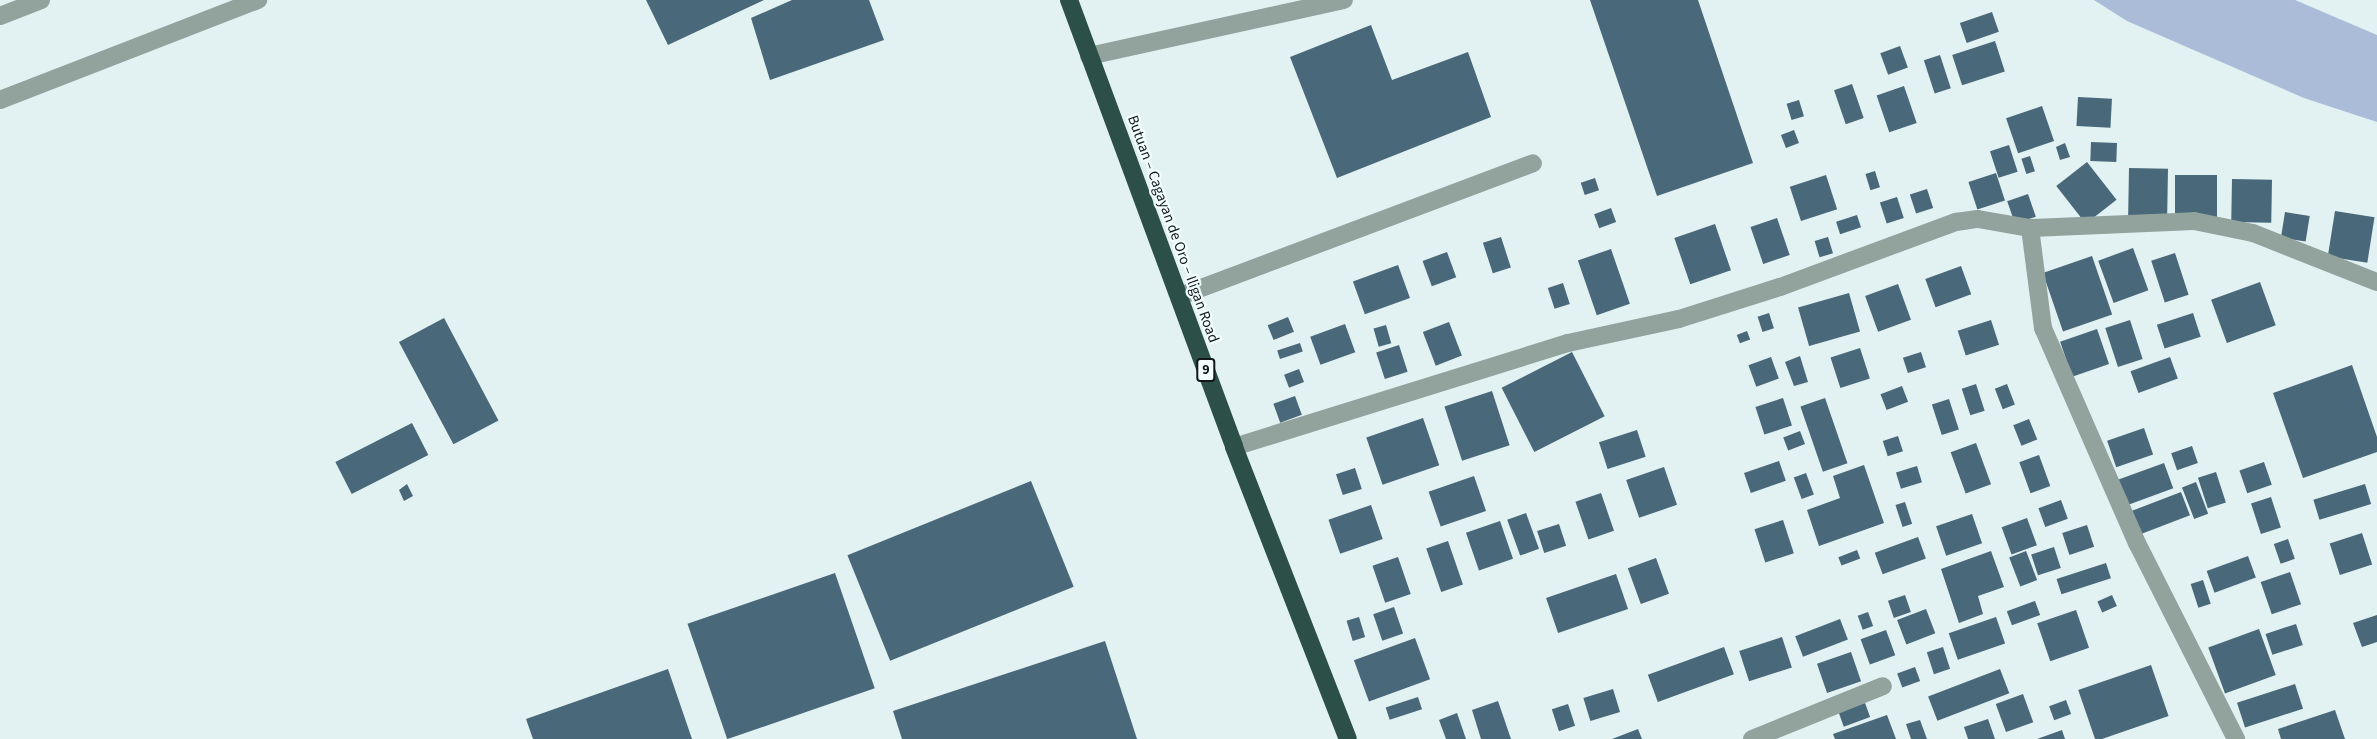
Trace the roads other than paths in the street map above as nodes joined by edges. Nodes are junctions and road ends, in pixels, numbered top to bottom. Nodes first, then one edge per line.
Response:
1 (41, 0) edge
2 (258, 0) edge
3 (1069, 0) edge
4 (1344, 0) edge
5 (0, 16) edge
6 (1089, 56) junction
7 (0, 100) edge
8 (1533, 163) dead end
9 (2030, 228) junction
10 (2377, 282) edge
11 (1180, 296) junction
12 (1234, 447) junction
13 (1883, 686) dead end
14 (1348, 739) edge
15 (1752, 739) edge
16 (2236, 739) edge

1 - 5 street
2 - 7 street
3 - 6 highway, Butuan – Cagayan de Oro – Iligan Road / 9
4 - 6 street
6 - 11 highway, Butuan – Cagayan de Oro – Iligan Road / 9
8 - 11 street
9 - 10 street
9 - 12 street
9 - 16 street
11 - 12 highway, Butuan – Cagayan de Oro – Iligan Road / 9
12 - 14 highway, Butuan – Cagayan de Oro – Iligan Road / 9
13 - 15 street

